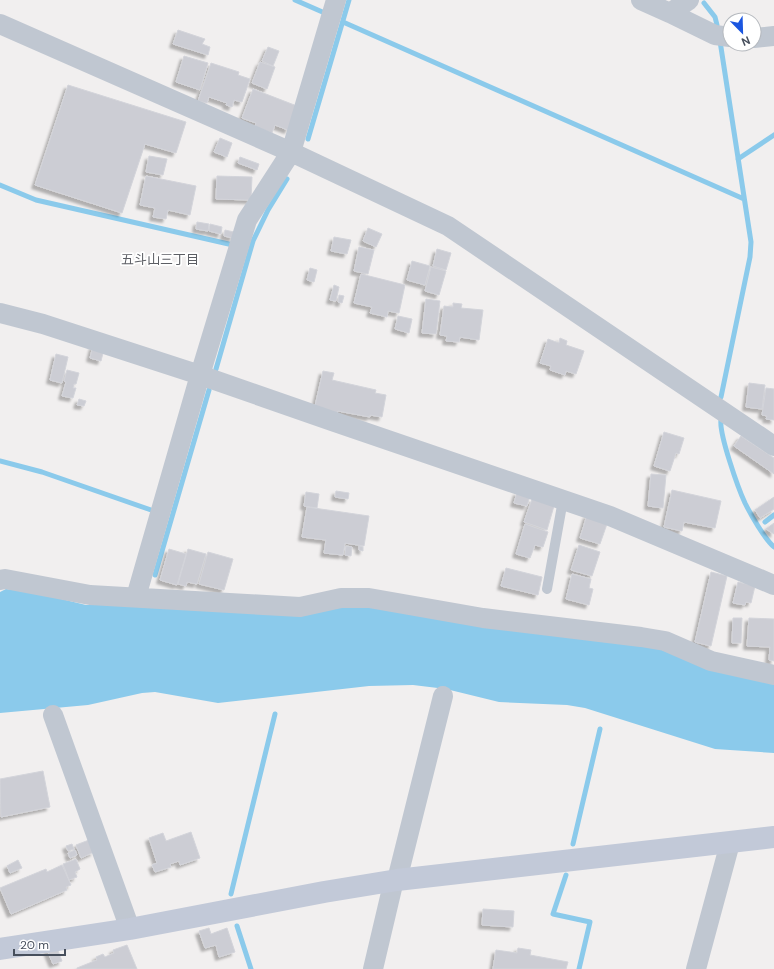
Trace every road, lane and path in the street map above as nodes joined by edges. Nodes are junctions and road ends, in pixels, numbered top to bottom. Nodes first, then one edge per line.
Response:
1 (336, 0) edge
2 (641, 0) edge
3 (689, 0) edge
4 (670, 13) junction
5 (0, 24) edge
6 (722, 36) edge
7 (774, 36) edge
8 (762, 37) edge
9 (291, 152) junction
10 (0, 313) edge
11 (200, 375) junction
12 (774, 446) edge
13 (563, 500) junction
14 (0, 580) edge
15 (774, 585) edge
16 (547, 588) dead end
17 (136, 597) junction
18 (774, 675) edge
19 (443, 696) dead end
20 (53, 715) dead end
21 (774, 837) edge
22 (730, 843) junction
23 (396, 880) junction
24 (130, 929) junction
25 (0, 949) edge
26 (373, 969) edge
27 (696, 969) edge

1 - 9 street
2 - 4 street
3 - 4 street
4 - 6 street
5 - 9 street
7 - 8 street
9 - 11 street
9 - 12 street
10 - 11 street
11 - 13 street
11 - 17 street
13 - 15 street
13 - 16 lane
14 - 17 street
17 - 18 street
19 - 23 street
20 - 24 street
21 - 22 street
22 - 23 street
22 - 27 street
23 - 24 street
23 - 26 street
24 - 25 street

